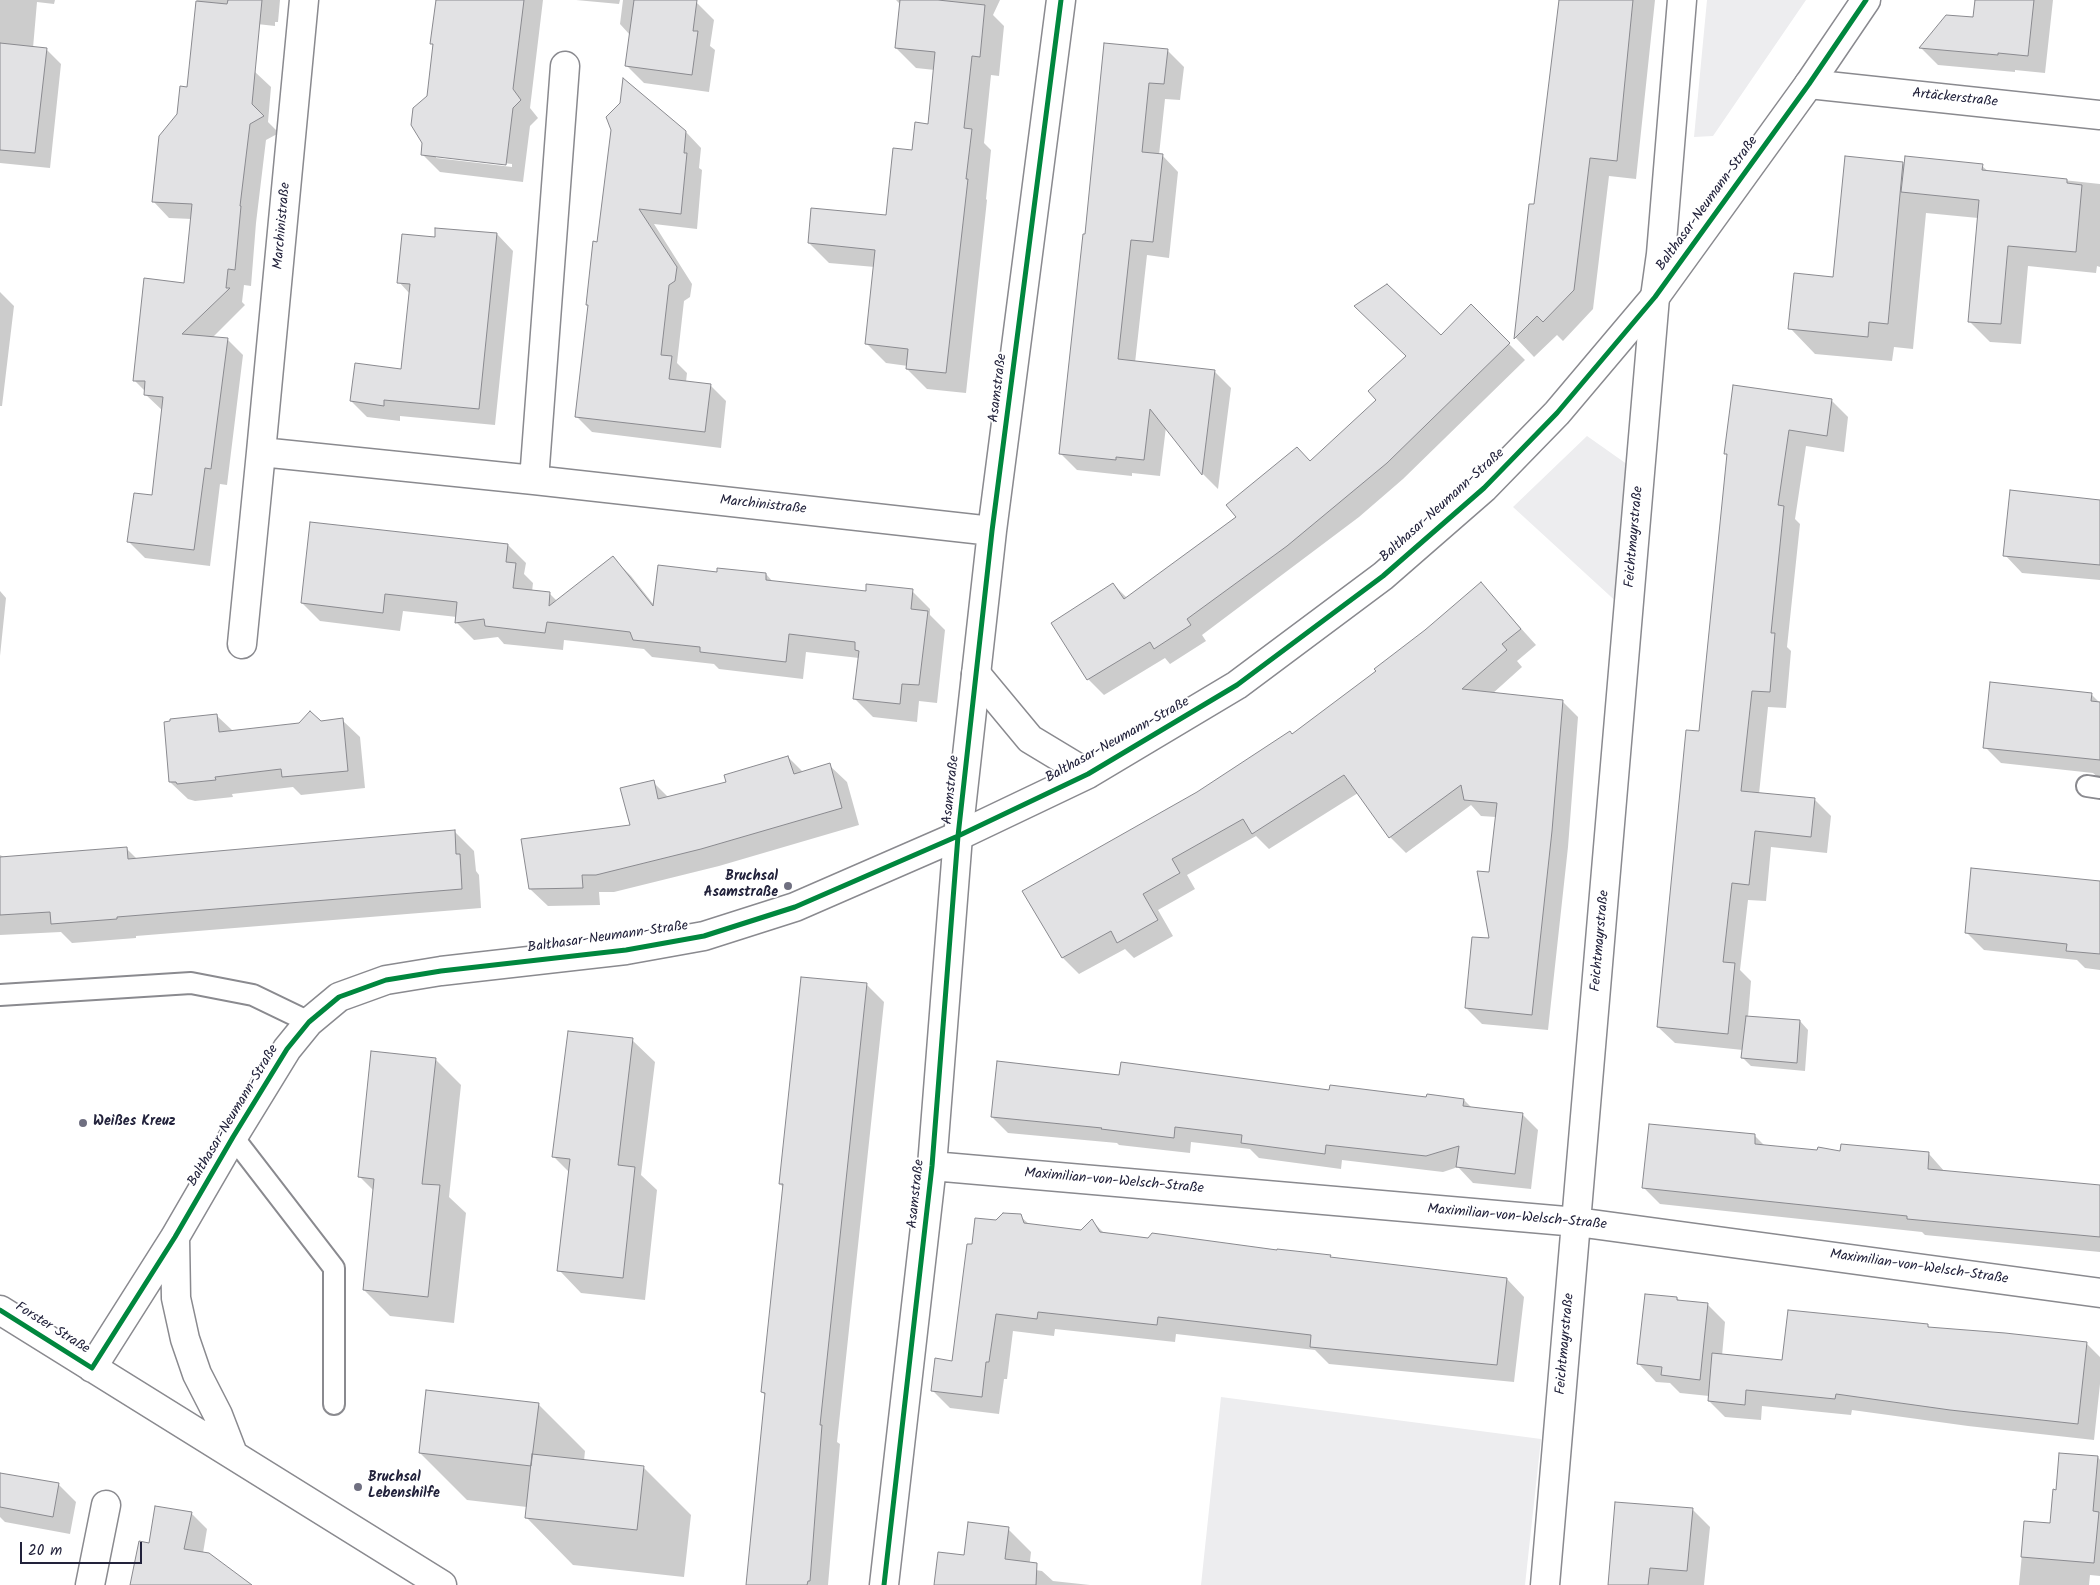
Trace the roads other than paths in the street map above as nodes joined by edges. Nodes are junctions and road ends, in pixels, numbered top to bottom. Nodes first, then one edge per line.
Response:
1 (304, 0) edge
2 (1061, 0) edge
3 (1682, 0) edge
4 (1866, 0) edge
5 (565, 66) dead end
6 (1809, 84) junction
7 (2100, 115) edge
8 (1655, 297) junction
9 (261, 452) junction
10 (534, 480) junction
11 (992, 531) junction
12 (242, 644) dead end
13 (976, 674) junction
14 (1088, 774) junction
15 (958, 836) junction
16 (0, 994) edge
17 (309, 1022) junction
18 (233, 1136) junction
19 (932, 1166) junction
20 (1577, 1222) junction
21 (175, 1237) junction
22 (2100, 1293) edge
23 (0, 1310) edge
24 (92, 1368) junction
25 (334, 1404) dead end
26 (233, 1454) junction
27 (106, 1505) dead end
28 (437, 1584) edge
29 (90, 1585) edge
30 (884, 1585) edge
31 (1546, 1585) edge

1 - 9 street, Marchinistraße
2 - 11 street, Asamstraße
3 - 8 street, Balthasar-Neumann-Straße
4 - 6 street, Balthasar-Neumann-Straße
5 - 10 street
6 - 7 street, Artäckerstraße
6 - 8 street, Balthasar-Neumann-Straße
8 - 14 street, Balthasar-Neumann-Straße
8 - 20 street, Feichtmayrstraße
9 - 10 street, Marchinistraße
9 - 12 street, Marchinistraße
10 - 11 street, Marchinistraße
11 - 13 street, Asamstraße
13 - 14 street
13 - 15 street, Asamstraße
14 - 15 street, Balthasar-Neumann-Straße
15 - 17 street, Balthasar-Neumann-Straße
15 - 19 street, Asamstraße
16 - 17 lane
17 - 18 street, Balthasar-Neumann-Straße
18 - 21 street, Balthasar-Neumann-Straße
18 - 25 lane
19 - 20 street, Maximilian-von-Welsch-Straße
19 - 30 street, Asamstraße
20 - 22 street, Maximilian-von-Welsch-Straße
20 - 31 street, Feichtmayrstraße
21 - 24 street, Balthasar-Neumann-Straße
21 - 26 street
23 - 24 street, Forster Straße
24 - 26 street, Forster Straße
26 - 28 street, Forster Straße
27 - 29 street

